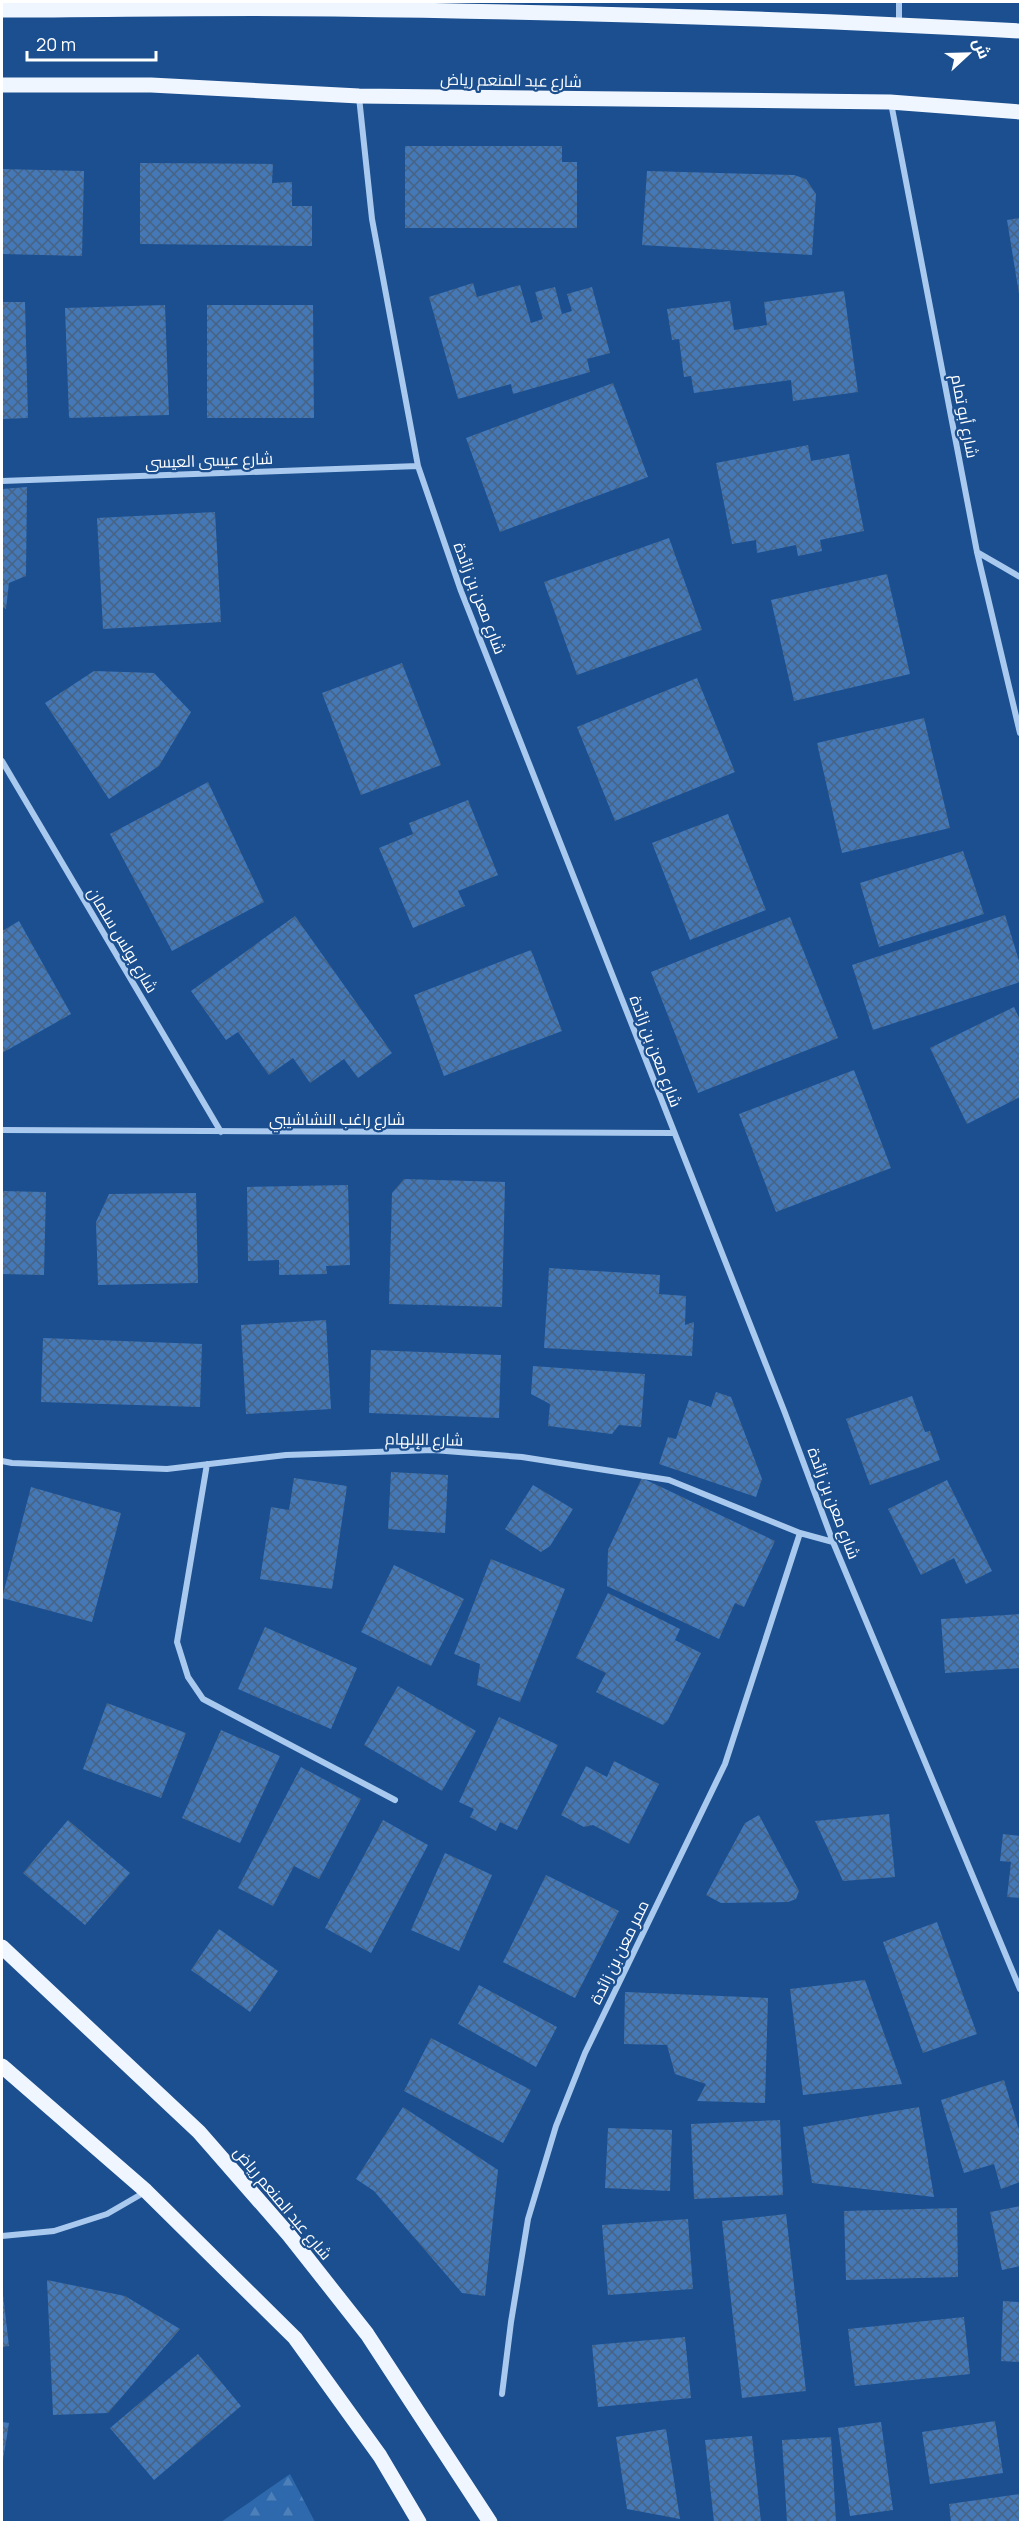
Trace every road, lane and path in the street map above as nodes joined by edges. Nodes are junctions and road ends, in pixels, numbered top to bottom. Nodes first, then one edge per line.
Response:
1 (899, 2) edge
2 (2, 10) edge
3 (899, 24) junction
4 (1020, 31) edge
5 (2, 85) edge
6 (359, 96) junction
7 (890, 102) junction
8 (1020, 112) edge
9 (418, 466) junction
10 (2, 481) edge
11 (977, 552) junction
12 (1020, 577) edge
13 (1020, 733) edge
14 (2, 761) edge
15 (2, 1130) edge
16 (221, 1132) junction
17 (673, 1133) junction
18 (2, 1461) edge
19 (207, 1464) junction
20 (800, 1533) junction
21 (833, 1542) junction
22 (395, 1800) dead end
23 (2, 1947) edge
24 (1020, 1989) edge
25 (2, 2066) edge
26 (146, 2191) junction
27 (2, 2236) edge
28 (502, 2394) dead end
29 (419, 2523) edge
30 (490, 2523) edge

1 - 3 street
2 - 3 main road
3 - 4 main road
5 - 6 main road, شارع عبد المنعم رياض
6 - 7 main road, شارع عبد المنعم رياض
6 - 9 street, شارع معن بن زائدة
7 - 8 main road, شارع عبد المنعم رياض
7 - 11 street, شارع أبو تمام
9 - 10 street, شارع عيسى العيسى
9 - 17 street, شارع معن بن زائدة
11 - 12 street
11 - 13 street, شارع أبو تمام
14 - 16 street, شارع بولس سلمان
15 - 16 street, شارع راغب النشاشيبي
16 - 17 street, شارع راغب النشاشيبي
17 - 21 street, شارع معن بن زائدة
18 - 19 street, شارع الإلهام
19 - 20 street, شارع الإلهام
19 - 22 street
20 - 21 street, شارع الإلهام
20 - 28 street, ممر معن بن زائدة
21 - 24 street, شارع معن بن زائدة
23 - 30 main road, شارع عبد المنعم رياض
25 - 26 main road
26 - 27 street
26 - 29 main road

